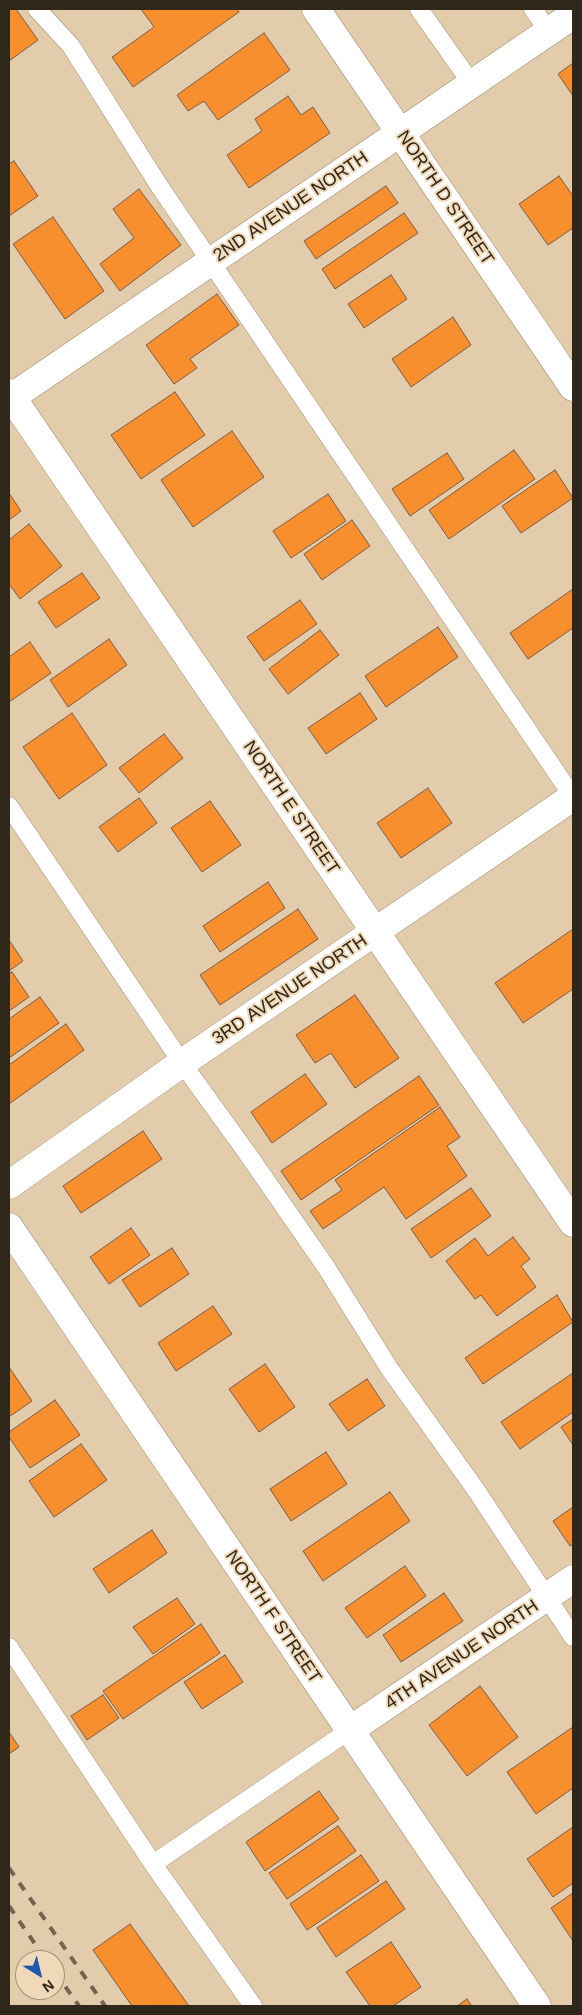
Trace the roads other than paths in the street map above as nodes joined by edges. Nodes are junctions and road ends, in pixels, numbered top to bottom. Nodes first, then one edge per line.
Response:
1 (37, 9) edge
2 (316, 9) edge
3 (419, 9) edge
4 (534, 9) edge
5 (573, 15) edge
6 (549, 32) junction
7 (472, 84) junction
8 (400, 133) junction
9 (211, 261) junction
10 (573, 388) edge
11 (10, 396) edge
12 (573, 797) edge
13 (9, 806) edge
14 (375, 932) junction
15 (182, 1063) junction
16 (9, 1185) edge
17 (573, 1223) edge
18 (9, 1227) edge
19 (573, 1579) edge
20 (547, 1596) junction
21 (573, 1637) edge
22 (9, 1647) edge
23 (350, 1730) junction
24 (153, 1864) junction
25 (253, 2006) edge
26 (538, 2006) edge

1 - 9 lane
2 - 8 street, NORTH D STREET
3 - 7 lane
4 - 6 lane
5 - 6 street, 2ND AVENUE NORTH
6 - 7 street, 2ND AVENUE NORTH
7 - 8 street, 2ND AVENUE NORTH
8 - 9 street, 2ND AVENUE NORTH
8 - 10 street, NORTH D STREET
9 - 11 street, 2ND AVENUE NORTH
9 - 12 lane
11 - 14 street, NORTH E STREET
12 - 14 street, 3RD AVENUE NORTH
13 - 15 lane
14 - 15 street, 3RD AVENUE NORTH
14 - 17 street, NORTH E STREET
15 - 16 street, 3RD AVENUE NORTH
15 - 20 lane
18 - 23 street, NORTH F STREET
19 - 20 street, 4TH AVENUE NORTH
20 - 21 lane
20 - 23 street, 4TH AVENUE NORTH
22 - 24 lane
23 - 24 lane
23 - 26 street, NORTH F STREET
24 - 25 lane

